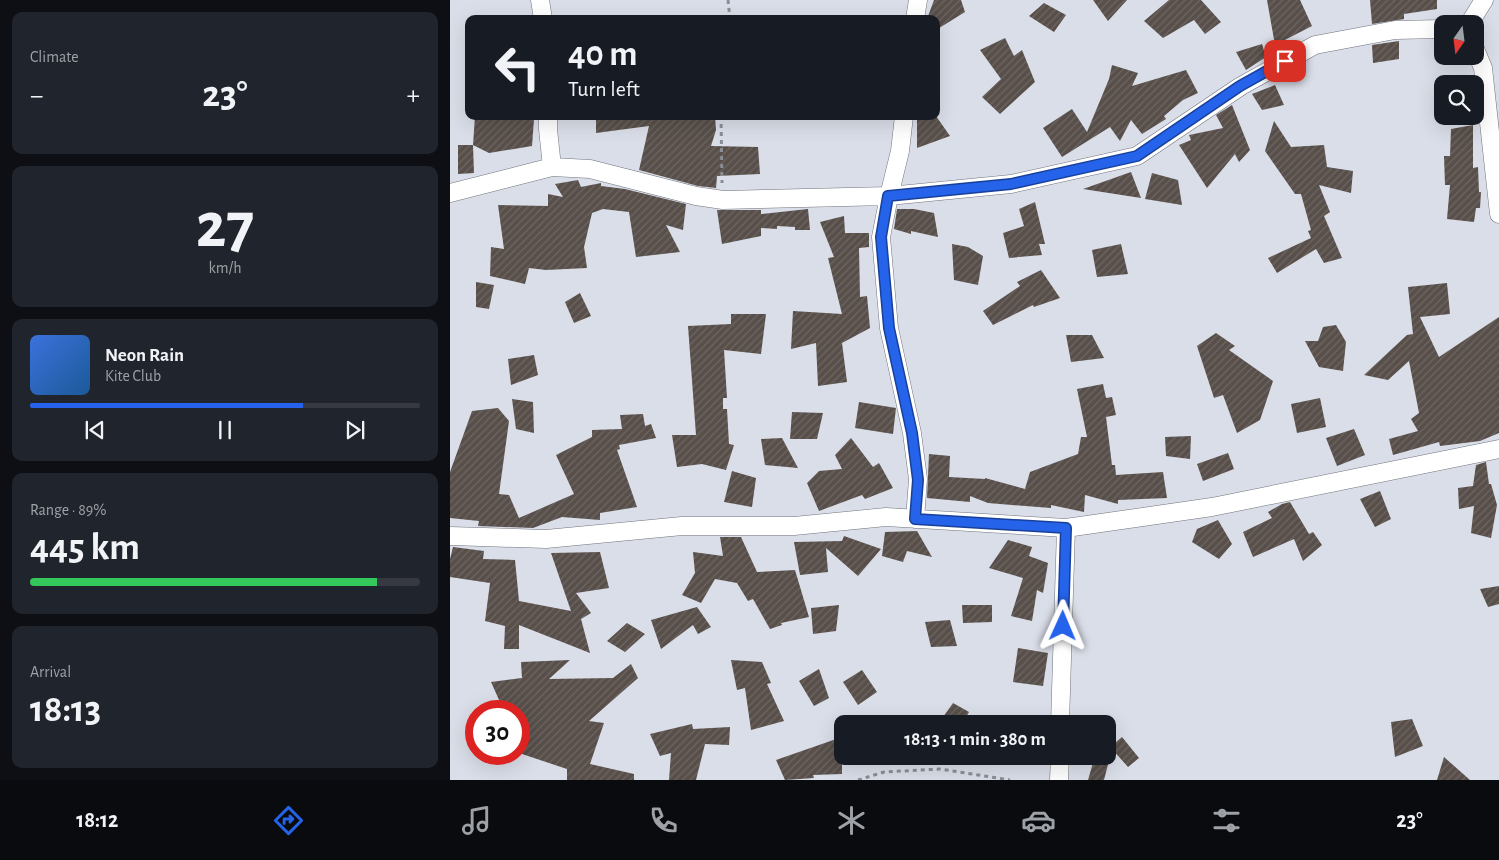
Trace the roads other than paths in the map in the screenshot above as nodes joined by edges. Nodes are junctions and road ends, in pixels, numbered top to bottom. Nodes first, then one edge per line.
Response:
1 (540, 0) edge
2 (918, 0) edge
3 (1484, 0) edge
4 (542, 15) edge
5 (916, 15) edge
6 (1475, 15) edge
7 (1434, 29) edge
8 (1482, 65) edge
9 (548, 120) edge
10 (904, 120) edge
11 (552, 167) junction
12 (450, 193) edge
13 (888, 196) junction
14 (1499, 214) edge
15 (1499, 449) edge
16 (915, 519) junction
17 (1066, 528) junction
18 (450, 536) edge
19 (1060, 715) edge
20 (1060, 765) edge
21 (1059, 780) edge

1 - 4 street
2 - 5 street
3 - 6 street
7 - 13 street
8 - 14 street
9 - 11 street
10 - 13 street
11 - 12 street
11 - 13 street
13 - 16 street
15 - 17 street
16 - 17 street
16 - 18 street
17 - 19 street
20 - 21 street

